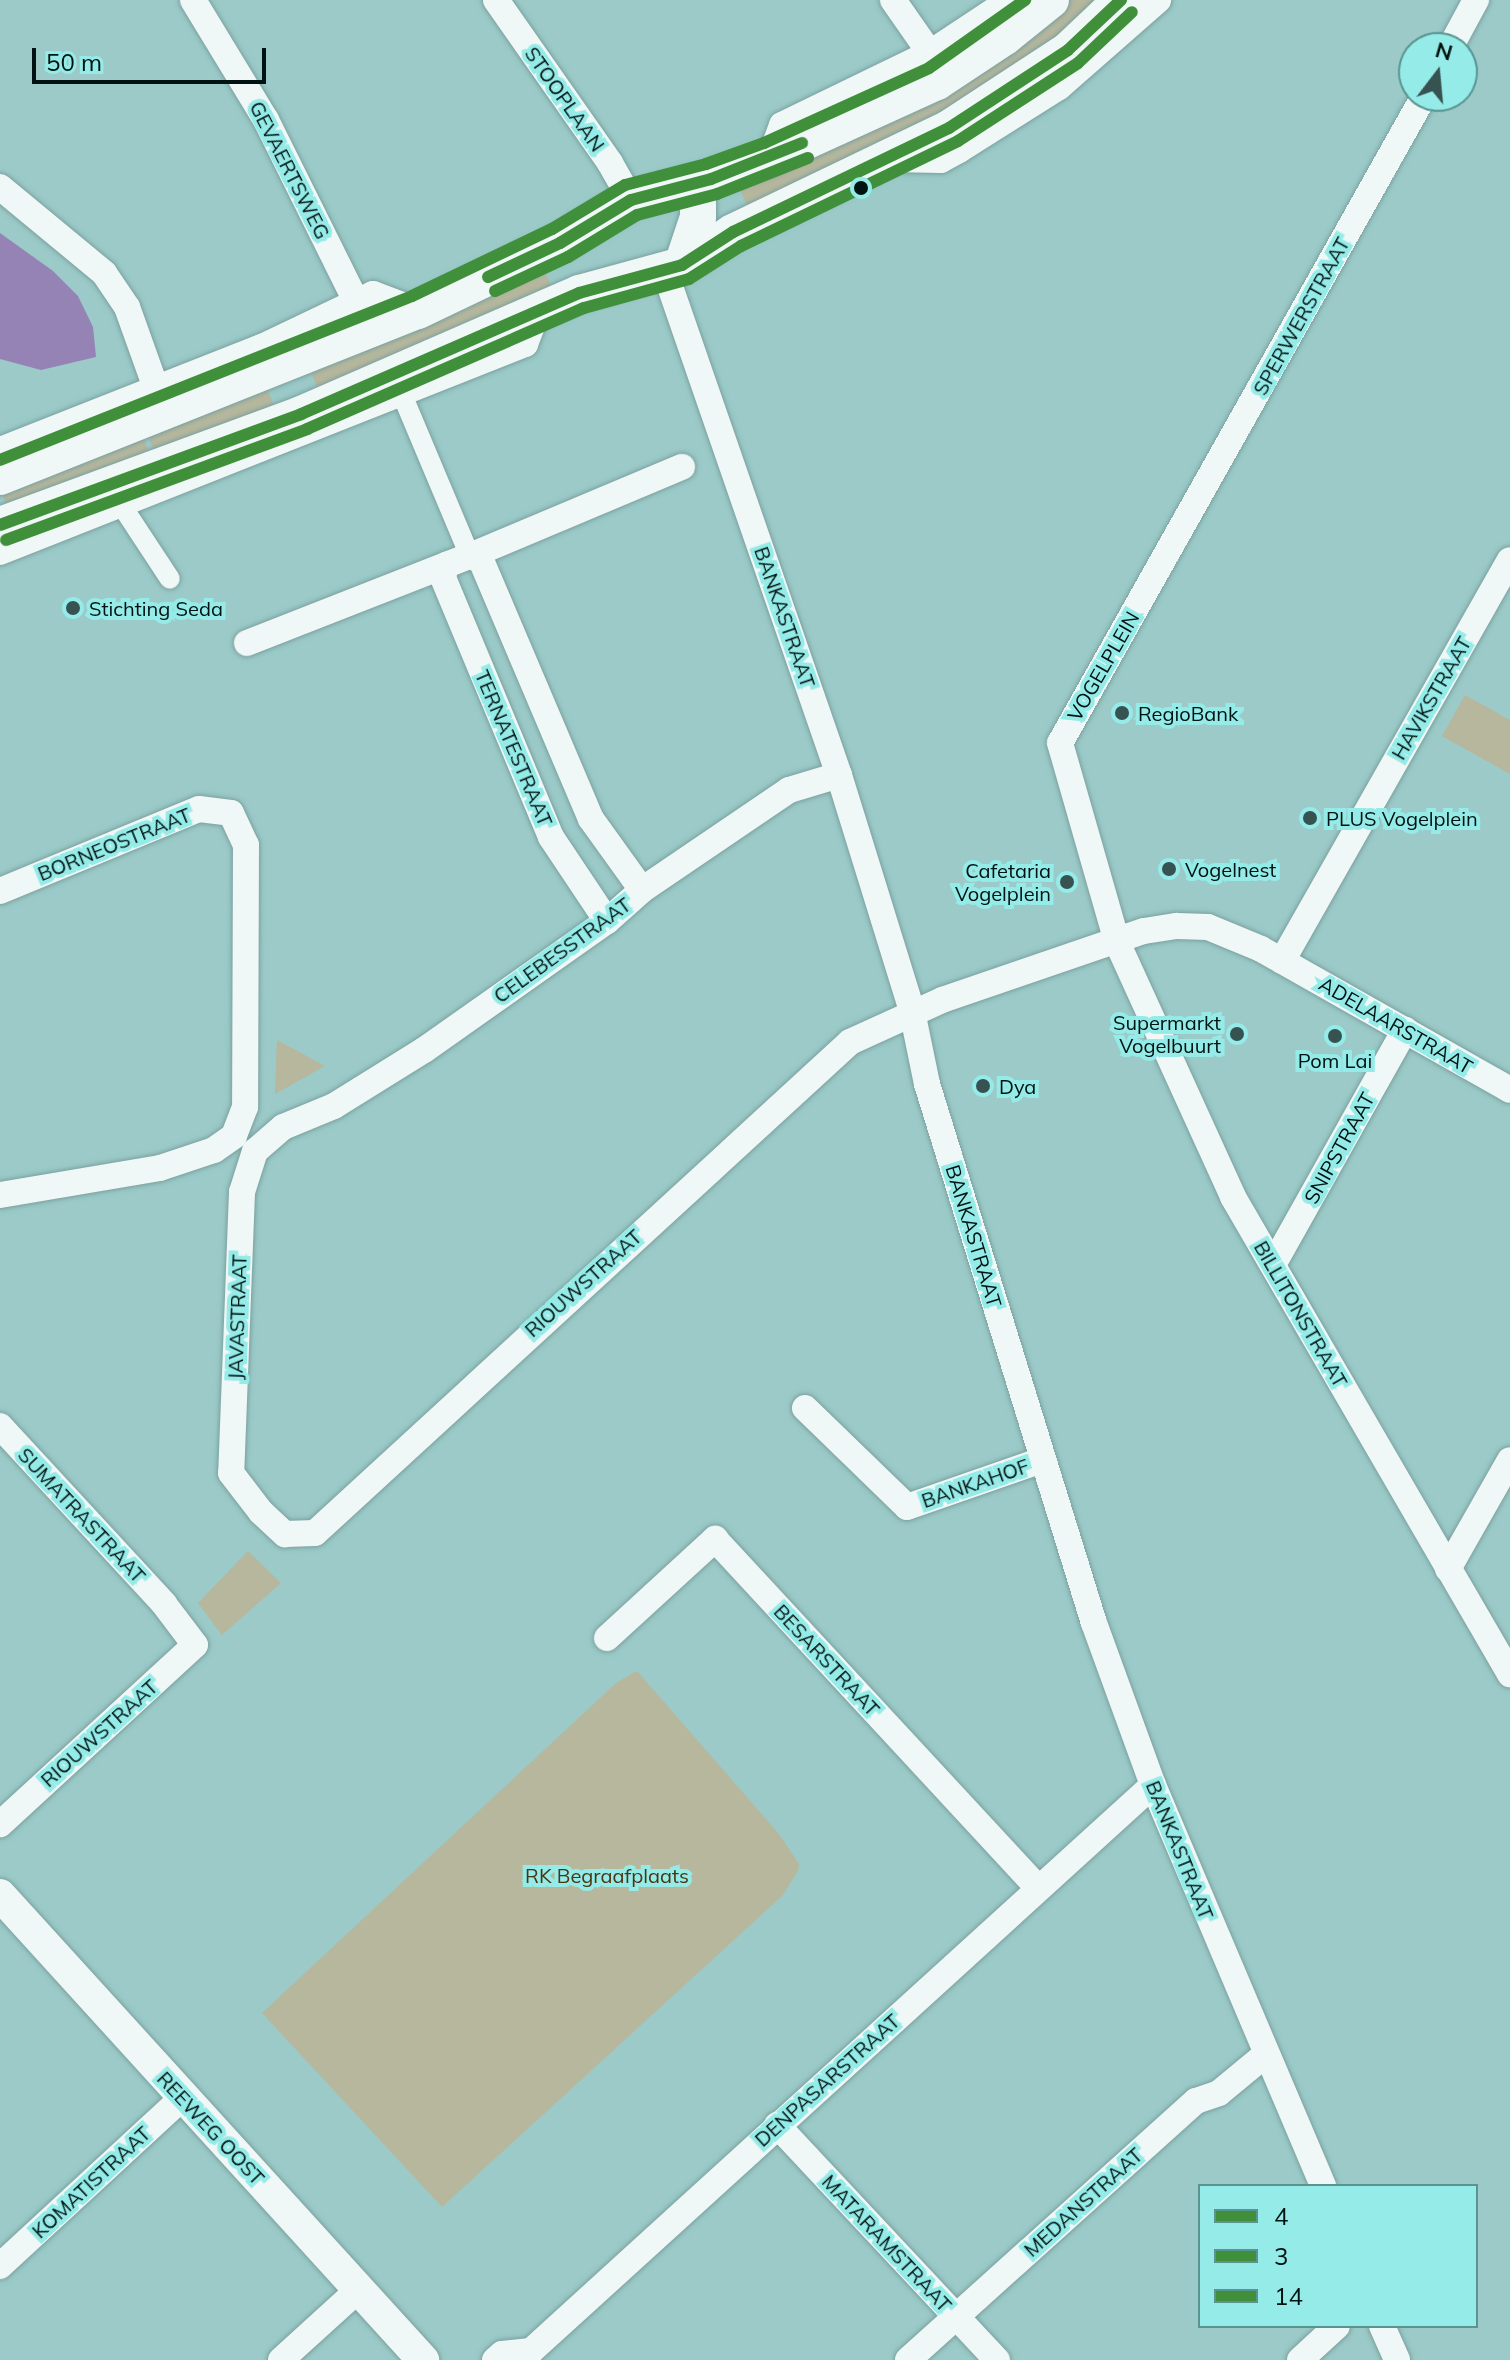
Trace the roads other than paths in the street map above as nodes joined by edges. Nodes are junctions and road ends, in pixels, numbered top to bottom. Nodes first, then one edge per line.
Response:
1 (193, 0) edge
2 (496, 0) edge
3 (893, 0) edge
4 (1010, 0) edge
5 (1051, 0) edge
6 (1121, 0) edge
7 (1158, 0) edge
8 (1476, 0) edge
9 (1459, 32) edge
10 (930, 53) junction
11 (1415, 112) edge
12 (770, 158) junction
13 (885, 159) junction
14 (688, 184) junction
15 (0, 187) edge
16 (619, 207) junction
17 (674, 269) junction
18 (603, 285) junction
19 (357, 303) junction
20 (418, 311) junction
21 (537, 312) junction
22 (157, 391) junction
23 (401, 392) junction
24 (0, 450) edge
25 (682, 467) dead end
26 (0, 477) edge
27 (122, 506) junction
28 (0, 525) edge
29 (1177, 535) joint
30 (0, 552) edge
31 (458, 560) junction
32 (1510, 560) edge
33 (170, 579) dead end
34 (247, 643) dead end
35 (839, 775) junction
36 (642, 890) junction
37 (0, 891) edge
38 (607, 921) junction
39 (1117, 942) junction
40 (1282, 961) junction
41 (912, 1011) junction
42 (1405, 1030) junction
43 (1510, 1090) edge
44 (283, 1127) joint
45 (0, 1195) edge
46 (1273, 1265) junction
47 (805, 1408) dead end
48 (0, 1426) edge
49 (1042, 1460) junction
50 (1510, 1460) edge
51 (261, 1512) joint
52 (1448, 1569) junction
53 (164, 1604) joint
54 (607, 1638) dead end
55 (1510, 1674) edge
56 (1153, 1785) junction
57 (0, 1824) edge
58 (1038, 1888) junction
59 (0, 1895) edge
60 (1265, 2055) junction
61 (182, 2098) junction
62 (777, 2125) junction
63 (1322, 2184) edge
64 (0, 2266) edge
65 (359, 2289) junction
66 (956, 2317) junction
67 (1335, 2328) edge
68 (1383, 2328) edge
69 (281, 2360) edge
70 (423, 2360) edge
71 (495, 2360) edge
72 (908, 2360) edge
73 (997, 2360) edge
74 (1300, 2360) edge
75 (1397, 2360) edge

1 - 19 street, GEVAERTSWEG
2 - 16 street, STOOPLAAN
3 - 10 street
4 - 10 street
5 - 12 main road
6 - 13 main road
7 - 13 street
8 - 9 street
10 - 12 street
11 - 29 street, SPERWERSTRAAT
12 - 14 main road
13 - 17 main road
14 - 16 main road
14 - 17 main road
15 - 22 street
16 - 18 main road
16 - 20 main road
17 - 18 main road
17 - 35 street, BANKASTRAAT
18 - 21 main road
19 - 20 street
19 - 22 street
20 - 26 main road
21 - 23 street
21 - 28 main road
22 - 24 street
23 - 27 street
23 - 31 street
25 - 31 street
27 - 30 street
27 - 33 street
29 - 39 street, VOGELPLEIN
31 - 34 street
31 - 36 street, TERNATESTRAAT
31 - 38 street, TERNATESTRAAT
32 - 40 street, HAVIKSTRAAT
35 - 36 street, CELEBESSTRAAT
35 - 41 street, BANKASTRAAT
36 - 38 street, CELEBESSTRAAT
37 - 45 street, BORNEOSTRAAT
38 - 44 street, CELEBESSTRAAT
39 - 40 street
39 - 41 street
39 - 46 street, BILLITONSTRAAT
40 - 42 street, ADELAARSTRAAT
41 - 49 street, BANKASTRAAT
41 - 51 street, RIOUWSTRAAT
42 - 43 street, ADELAARSTRAAT
42 - 46 street, SNIPSTRAAT
44 - 51 street, JAVASTRAAT
46 - 52 street, BILLITONSTRAAT
47 - 49 street, BANKAHOF
48 - 53 street, SUMATRASTRAAT
49 - 56 street, BANKASTRAAT
50 - 52 street
52 - 55 street, BILLITONSTRAAT
53 - 57 street, RIOUWSTRAAT
54 - 58 street, BESARSTRAAT
56 - 58 street, DENPASARSTRAAT
56 - 60 street, BANKASTRAAT
58 - 62 street, DENPASARSTRAAT
59 - 61 street, REEWEG OOST
60 - 63 street, BANKASTRAAT
60 - 66 street, MEDANSTRAAT
61 - 64 street, KOMATISTRAAT
61 - 65 street, REEWEG OOST
62 - 66 street, MATARAMSTRAAT
62 - 71 street, DENPASARSTRAAT
65 - 69 street
65 - 70 street, REEWEG OOST
66 - 72 street, MEDANSTRAAT
66 - 73 street, MATARAMSTRAAT
67 - 74 street
68 - 75 street

